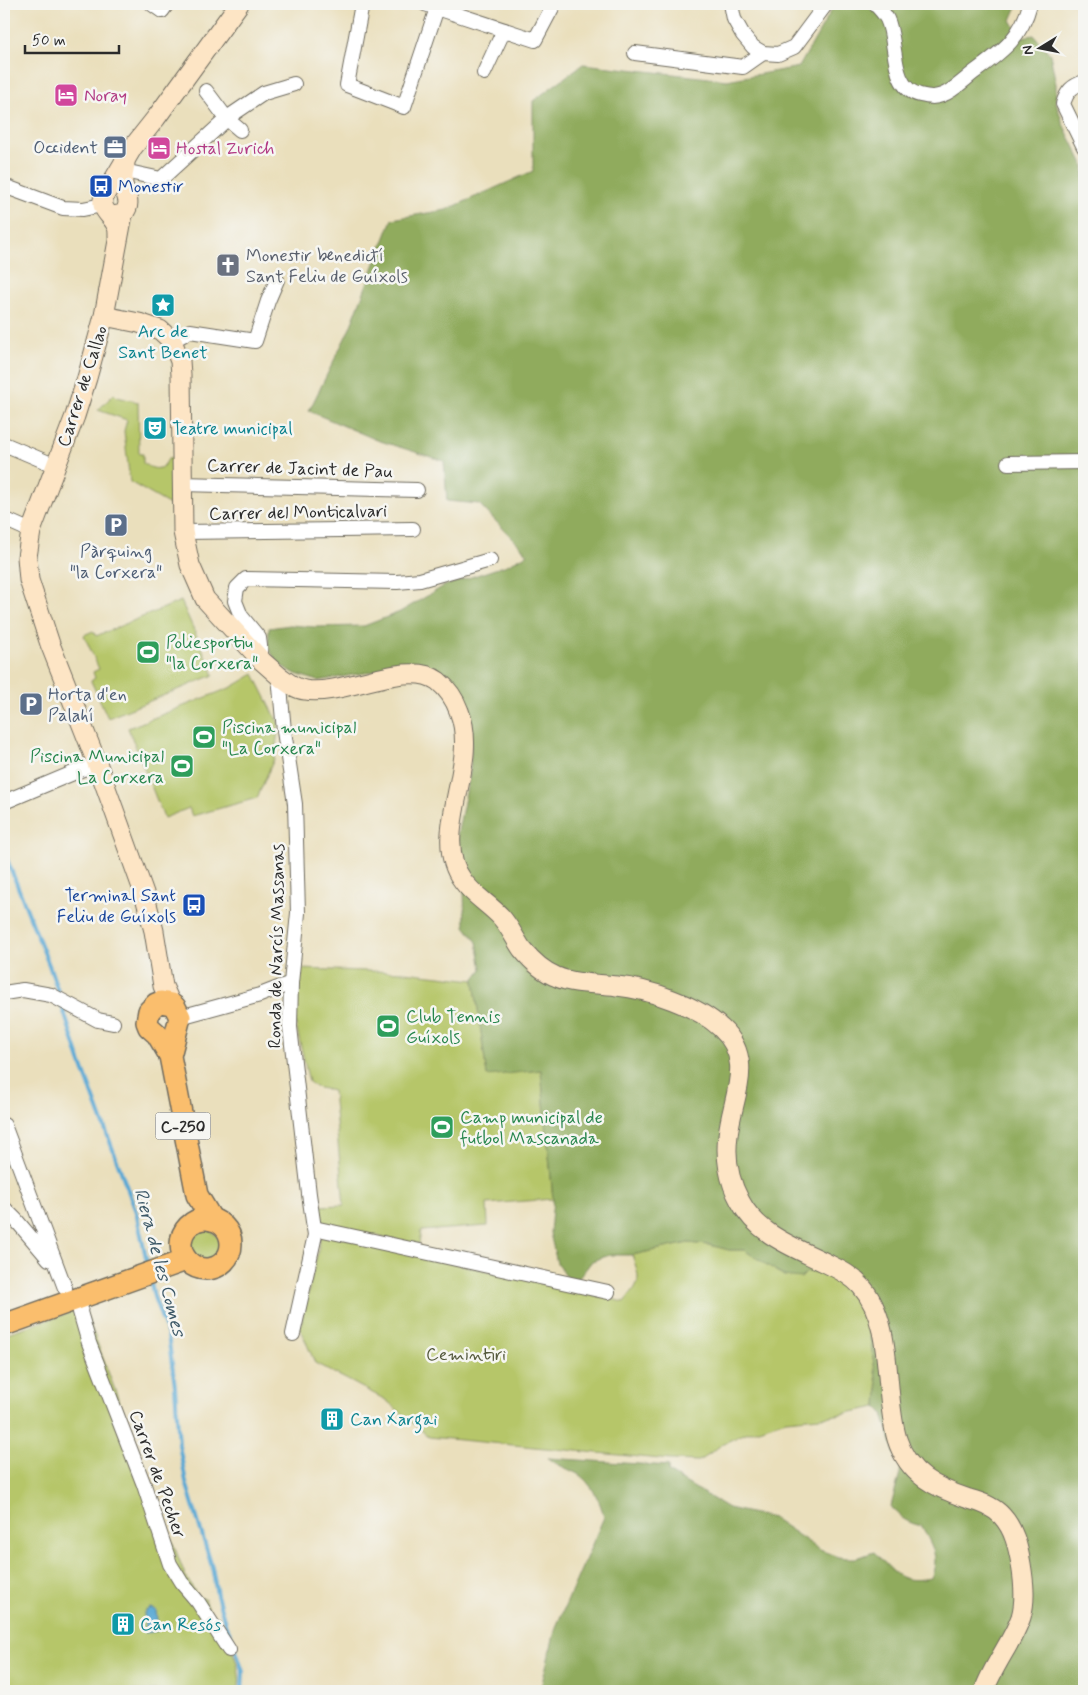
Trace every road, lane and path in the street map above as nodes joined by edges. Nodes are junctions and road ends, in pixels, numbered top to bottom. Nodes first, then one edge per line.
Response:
1 (152, 4) edge
2 (167, 4) edge
3 (239, 4) edge
4 (362, 4) edge
5 (554, 4) edge
6 (731, 4) edge
7 (826, 4) edge
8 (875, 4) edge
9 (1030, 4) edge
10 (431, 6) edge
11 (504, 30) junction
12 (635, 53) dead end
13 (763, 53) junction
14 (484, 74) dead end
15 (1084, 82) edge
16 (294, 84) dead end
17 (206, 91) dead end
18 (227, 120) junction
19 (240, 130) dead end
20 (1084, 147) edge
21 (125, 165) junction
22 (4, 186) edge
23 (113, 204) junction
24 (277, 280) dead end
25 (104, 316) junction
26 (172, 341) junction
27 (4, 444) edge
28 (1084, 462) edge
29 (1008, 463) dead end
30 (56, 466) junction
31 (182, 484) junction
32 (417, 490) dead end
33 (4, 519) edge
34 (413, 530) dead end
35 (30, 531) junction
36 (183, 532) junction
37 (490, 560) dead end
38 (262, 661) junction
39 (279, 676) junction
40 (97, 764) junction
41 (4, 802) edge
42 (291, 983) junction
43 (4, 993) edge
44 (167, 1012) junction
45 (113, 1023) dead end
46 (4, 1125) edge
47 (197, 1195) junction
48 (4, 1208) edge
49 (212, 1220) junction
50 (189, 1226) junction
51 (314, 1228) junction
52 (184, 1254) junction
53 (608, 1292) dead end
54 (72, 1296) junction
55 (4, 1310) edge
56 (4, 1325) edge
57 (293, 1334) dead end
58 (229, 1650) dead end
59 (984, 1691) edge

1 - 2 street
3 - 21 main road, Carrer de Callao
4 - 10 street
5 - 11 street
6 - 13 street
7 - 13 street
8 - 9 street
10 - 11 street
11 - 14 street
12 - 13 street
15 - 20 street
16 - 18 street
17 - 18 street
18 - 19 street
18 - 21 street
21 - 23 main road, Carrer de Callao
22 - 23 street
23 - 25 main road, Carrer de Callao
24 - 26 street
25 - 26 main road
25 - 30 main road, Carrer de Callao
26 - 31 main road
27 - 30 street
28 - 29 street
30 - 35 main road, Carrer de Callao
31 - 32 street, Carrer de Jacint de Pau
31 - 36 main road
33 - 35 street
34 - 36 street, Carrer del Monticalvari
35 - 40 main road, Carrer de Callao
36 - 38 main road
37 - 38 street
38 - 39 main road
39 - 42 street, Ronda de Narcís Massanas
39 - 59 main road
40 - 41 street
40 - 44 main road, Carrer de Callao
42 - 44 street
42 - 51 street, Ronda de Narcís Massanas
43 - 45 street
44 - 47 main road, C-250
46 - 54 street, Carrer de Pecher
47 - 49 main road, C-250
47 - 50 main road, C-250
48 - 54 street
49 - 50 main road
49 - 52 main road, C-250
50 - 52 main road, C-250
51 - 53 street
51 - 57 street, Ronda de Narcís Massanas
52 - 54 main road
54 - 55 main road
54 - 56 main road
54 - 58 street, Carrer de Pecher

